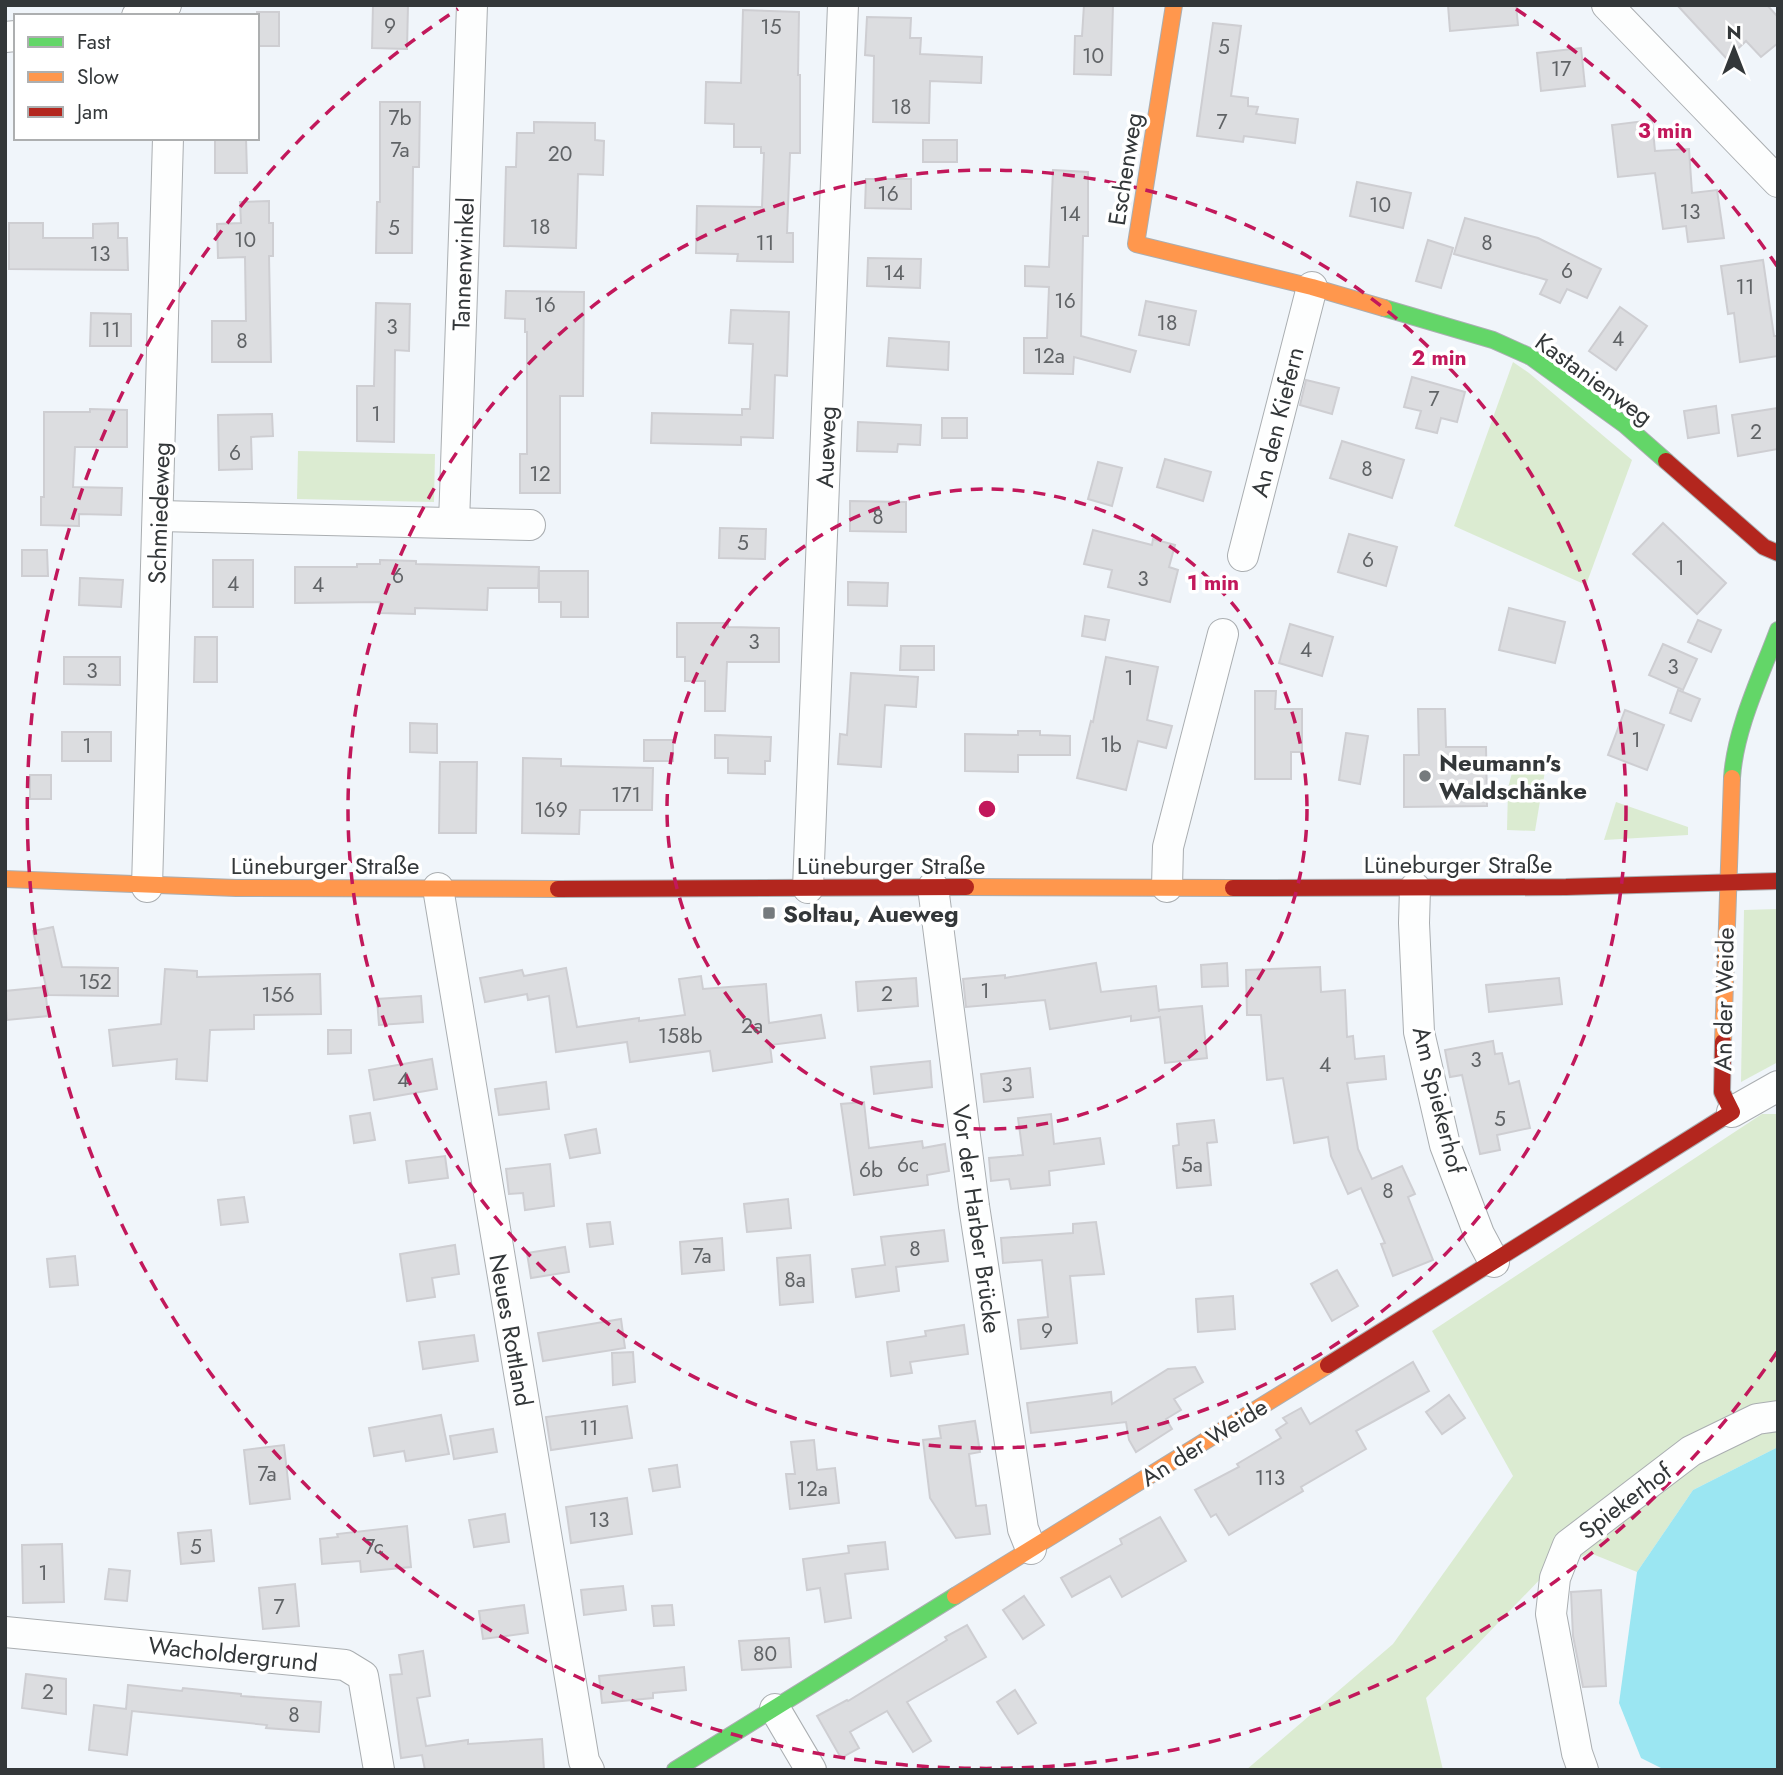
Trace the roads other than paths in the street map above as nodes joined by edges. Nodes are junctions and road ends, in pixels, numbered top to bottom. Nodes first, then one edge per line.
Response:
1 (166, 5) edge
2 (472, 5) edge
3 (843, 5) edge
4 (1174, 5) edge
5 (1607, 5) edge
6 (142, 14) edge
7 (168, 140) edge
8 (1778, 182) edge
9 (1312, 287) junction
10 (159, 516) junction
11 (454, 523) junction
12 (530, 525) dead end
13 (1778, 553) edge
14 (1242, 556) dead end
15 (1778, 630) edge
16 (1223, 634) dead end
17 (5, 879) edge
18 (1778, 881) edge
19 (1728, 883) junction
20 (147, 887) junction
21 (933, 887) junction
22 (1167, 887) junction
23 (438, 888) junction
24 (808, 888) junction
25 (1415, 888) junction
26 (1778, 1086) edge
27 (1732, 1112) junction
28 (1494, 1262) junction
29 (1778, 1416) edge
30 (1031, 1549) junction
31 (5, 1632) edge
32 (775, 1709) junction
33 (379, 1770) edge
34 (589, 1770) edge
35 (676, 1770) edge
36 (811, 1770) edge
37 (1583, 1770) edge

1 - 6 street
2 - 11 street, Tannenwinkel
3 - 24 street, Aueweg
4 - 9 street, Eschenweg
5 - 8 street
7 - 10 street, Schmiedeweg
9 - 13 street, Kastanienweg
9 - 14 street, An den Kiefern
10 - 11 street
10 - 20 street, Schmiedeweg
11 - 12 street
15 - 19 street, An der Weide
16 - 22 street
17 - 20 street, Lüneburger Straße
18 - 19 street, Lüneburger Straße
19 - 25 street, Lüneburger Straße
19 - 27 street, An der Weide
20 - 23 street, Lüneburger Straße
21 - 22 street, Lüneburger Straße
21 - 24 street, Lüneburger Straße
21 - 30 street, Vor der Harber Brücke
22 - 25 street, Lüneburger Straße
23 - 24 street, Lüneburger Straße
23 - 34 street, Neues Rottland
25 - 28 street, Am Spiekerhof
26 - 27 street, An der Weide
27 - 28 street, An der Weide
28 - 30 street, An der Weide
29 - 37 street, Spiekerhof
30 - 32 street, An der Weide
31 - 33 street, Wacholdergrund
32 - 35 street, An der Weide
32 - 36 street

